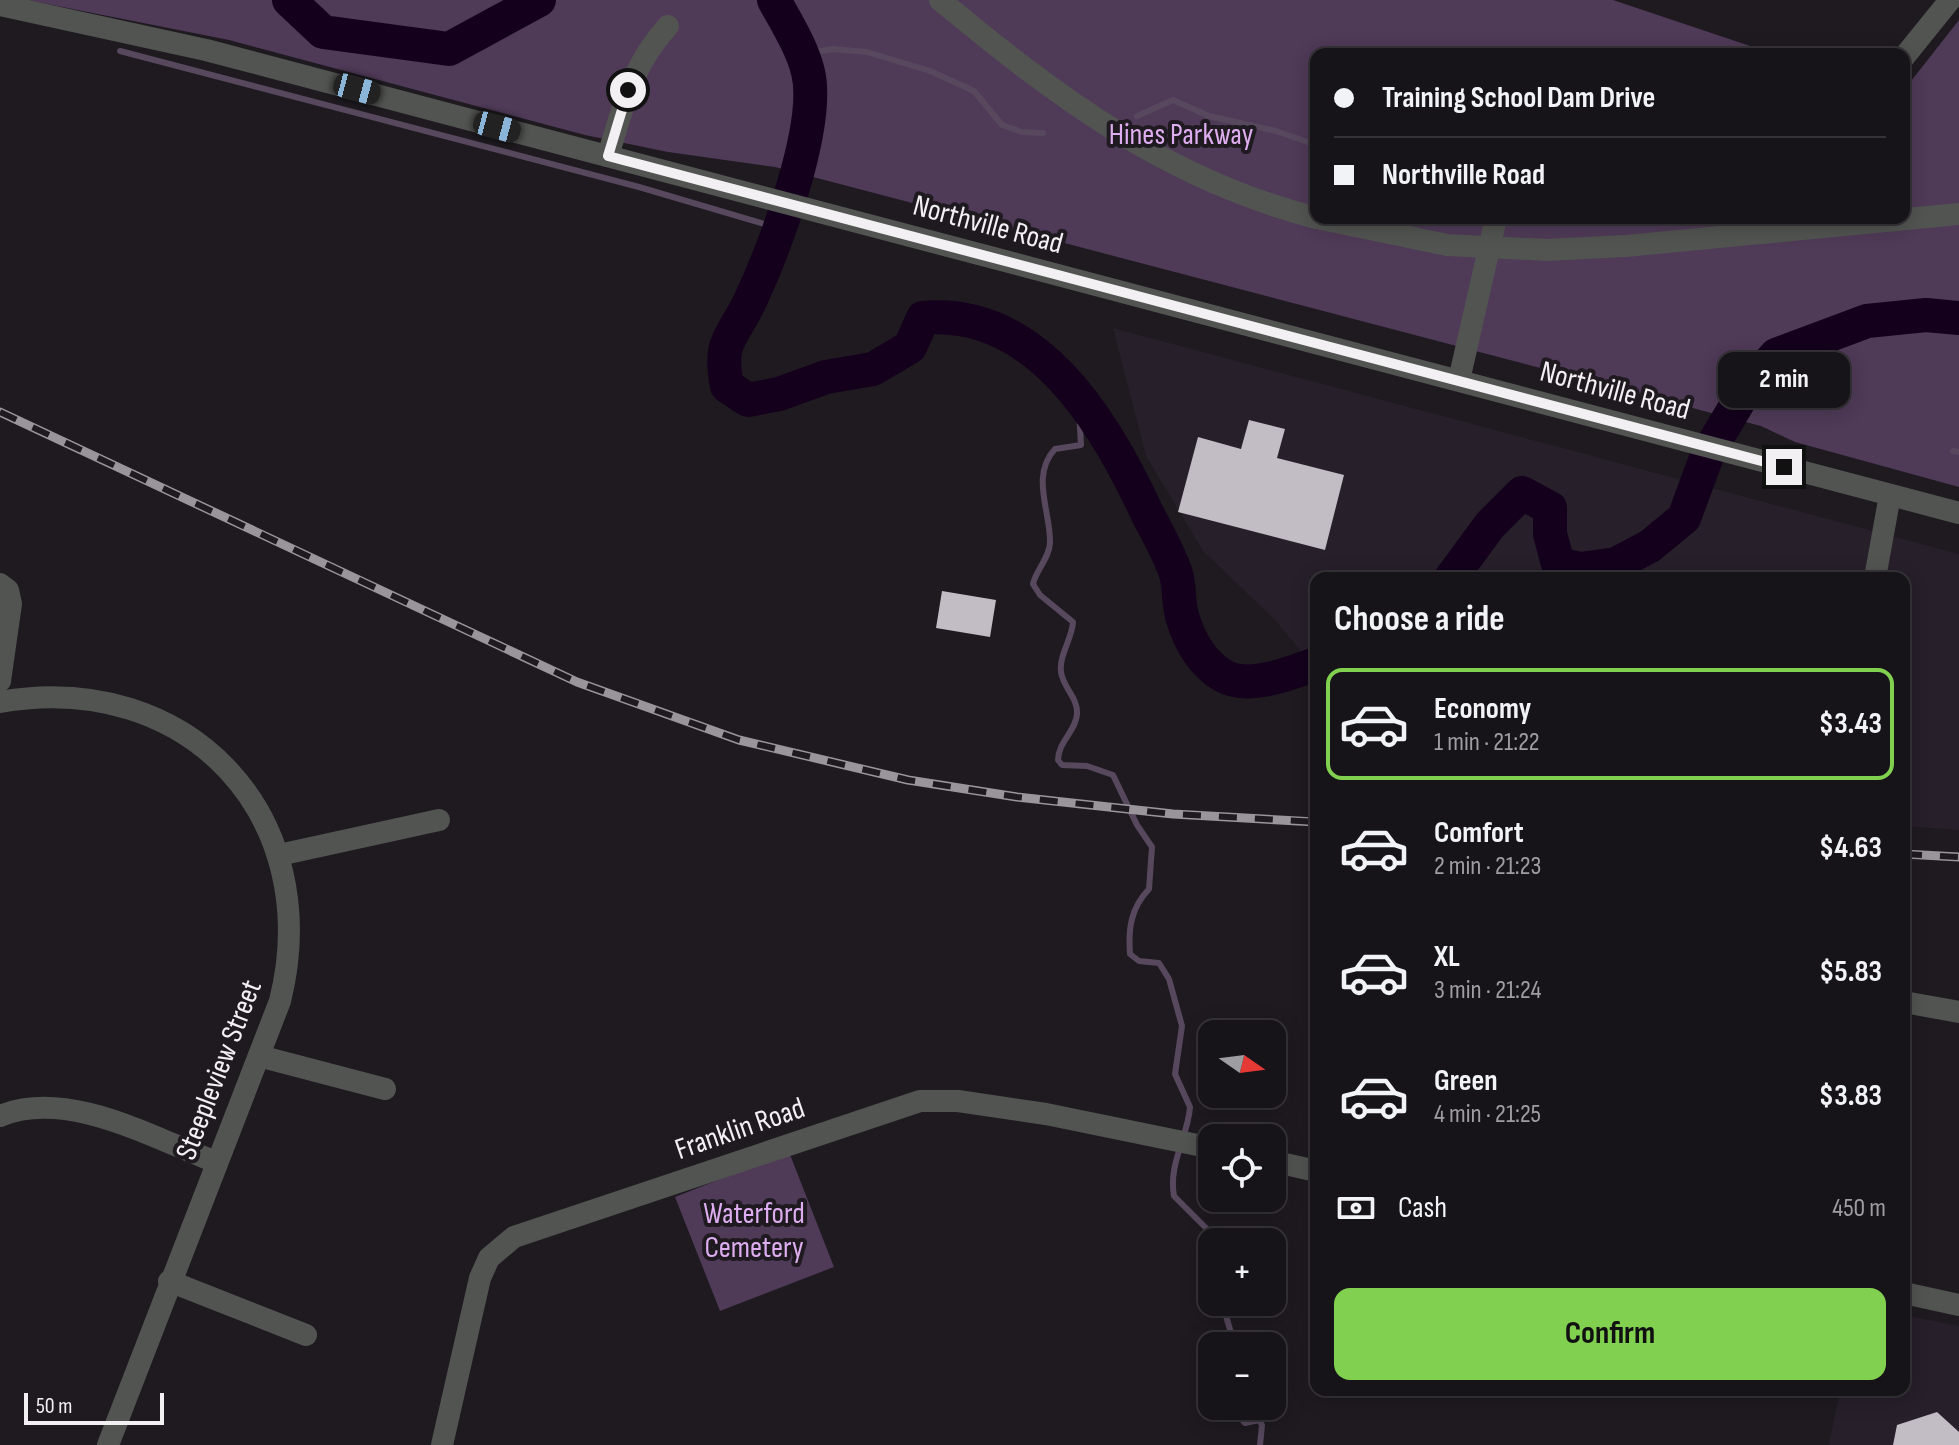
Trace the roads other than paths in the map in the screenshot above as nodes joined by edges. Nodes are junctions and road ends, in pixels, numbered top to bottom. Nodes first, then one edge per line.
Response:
1 (940, 0) edge
2 (1950, 0) edge
3 (0, 5) edge
4 (668, 26) dead end
5 (1910, 50) edge
6 (608, 156) junction
7 (1959, 214) edge
8 (1310, 216) edge
9 (1910, 219) edge
10 (1343, 224) edge
11 (1495, 224) edge
12 (1855, 224) edge
13 (1489, 249) junction
14 (1459, 380) junction
15 (1890, 495) junction
16 (1959, 513) edge
17 (1876, 572) edge
18 (0, 584) edge
19 (0, 681) edge
20 (0, 702) edge
21 (439, 820) dead end
22 (279, 855) junction
23 (1910, 1003) edge
24 (1959, 1012) edge
25 (259, 1056) junction
26 (385, 1089) dead end
27 (0, 1116) edge
28 (1193, 1144) edge
29 (216, 1162) junction
30 (1286, 1164) edge
31 (1310, 1170) edge
32 (169, 1281) junction
33 (1910, 1294) edge
34 (1959, 1305) edge
35 (306, 1335) dead end
36 (108, 1445) edge
37 (442, 1445) edge

1 - 8 street
2 - 5 street
3 - 6 street, Northville Road
4 - 6 street
6 - 14 street, Northville Road
7 - 9 street
10 - 13 street
11 - 13 street
12 - 13 street
13 - 14 street
14 - 15 street, Northville Road
15 - 16 street, Northville Road
15 - 17 street
18 - 19 street
20 - 22 street, Steepleview Street
21 - 22 street
22 - 25 street, Steepleview Street
23 - 24 street
25 - 26 street
25 - 29 street, Steepleview Street
27 - 29 street
28 - 37 street, Franklin Road
29 - 32 street, Steepleview Street
30 - 31 street
32 - 35 street
32 - 36 street, Steepleview Street
33 - 34 street

